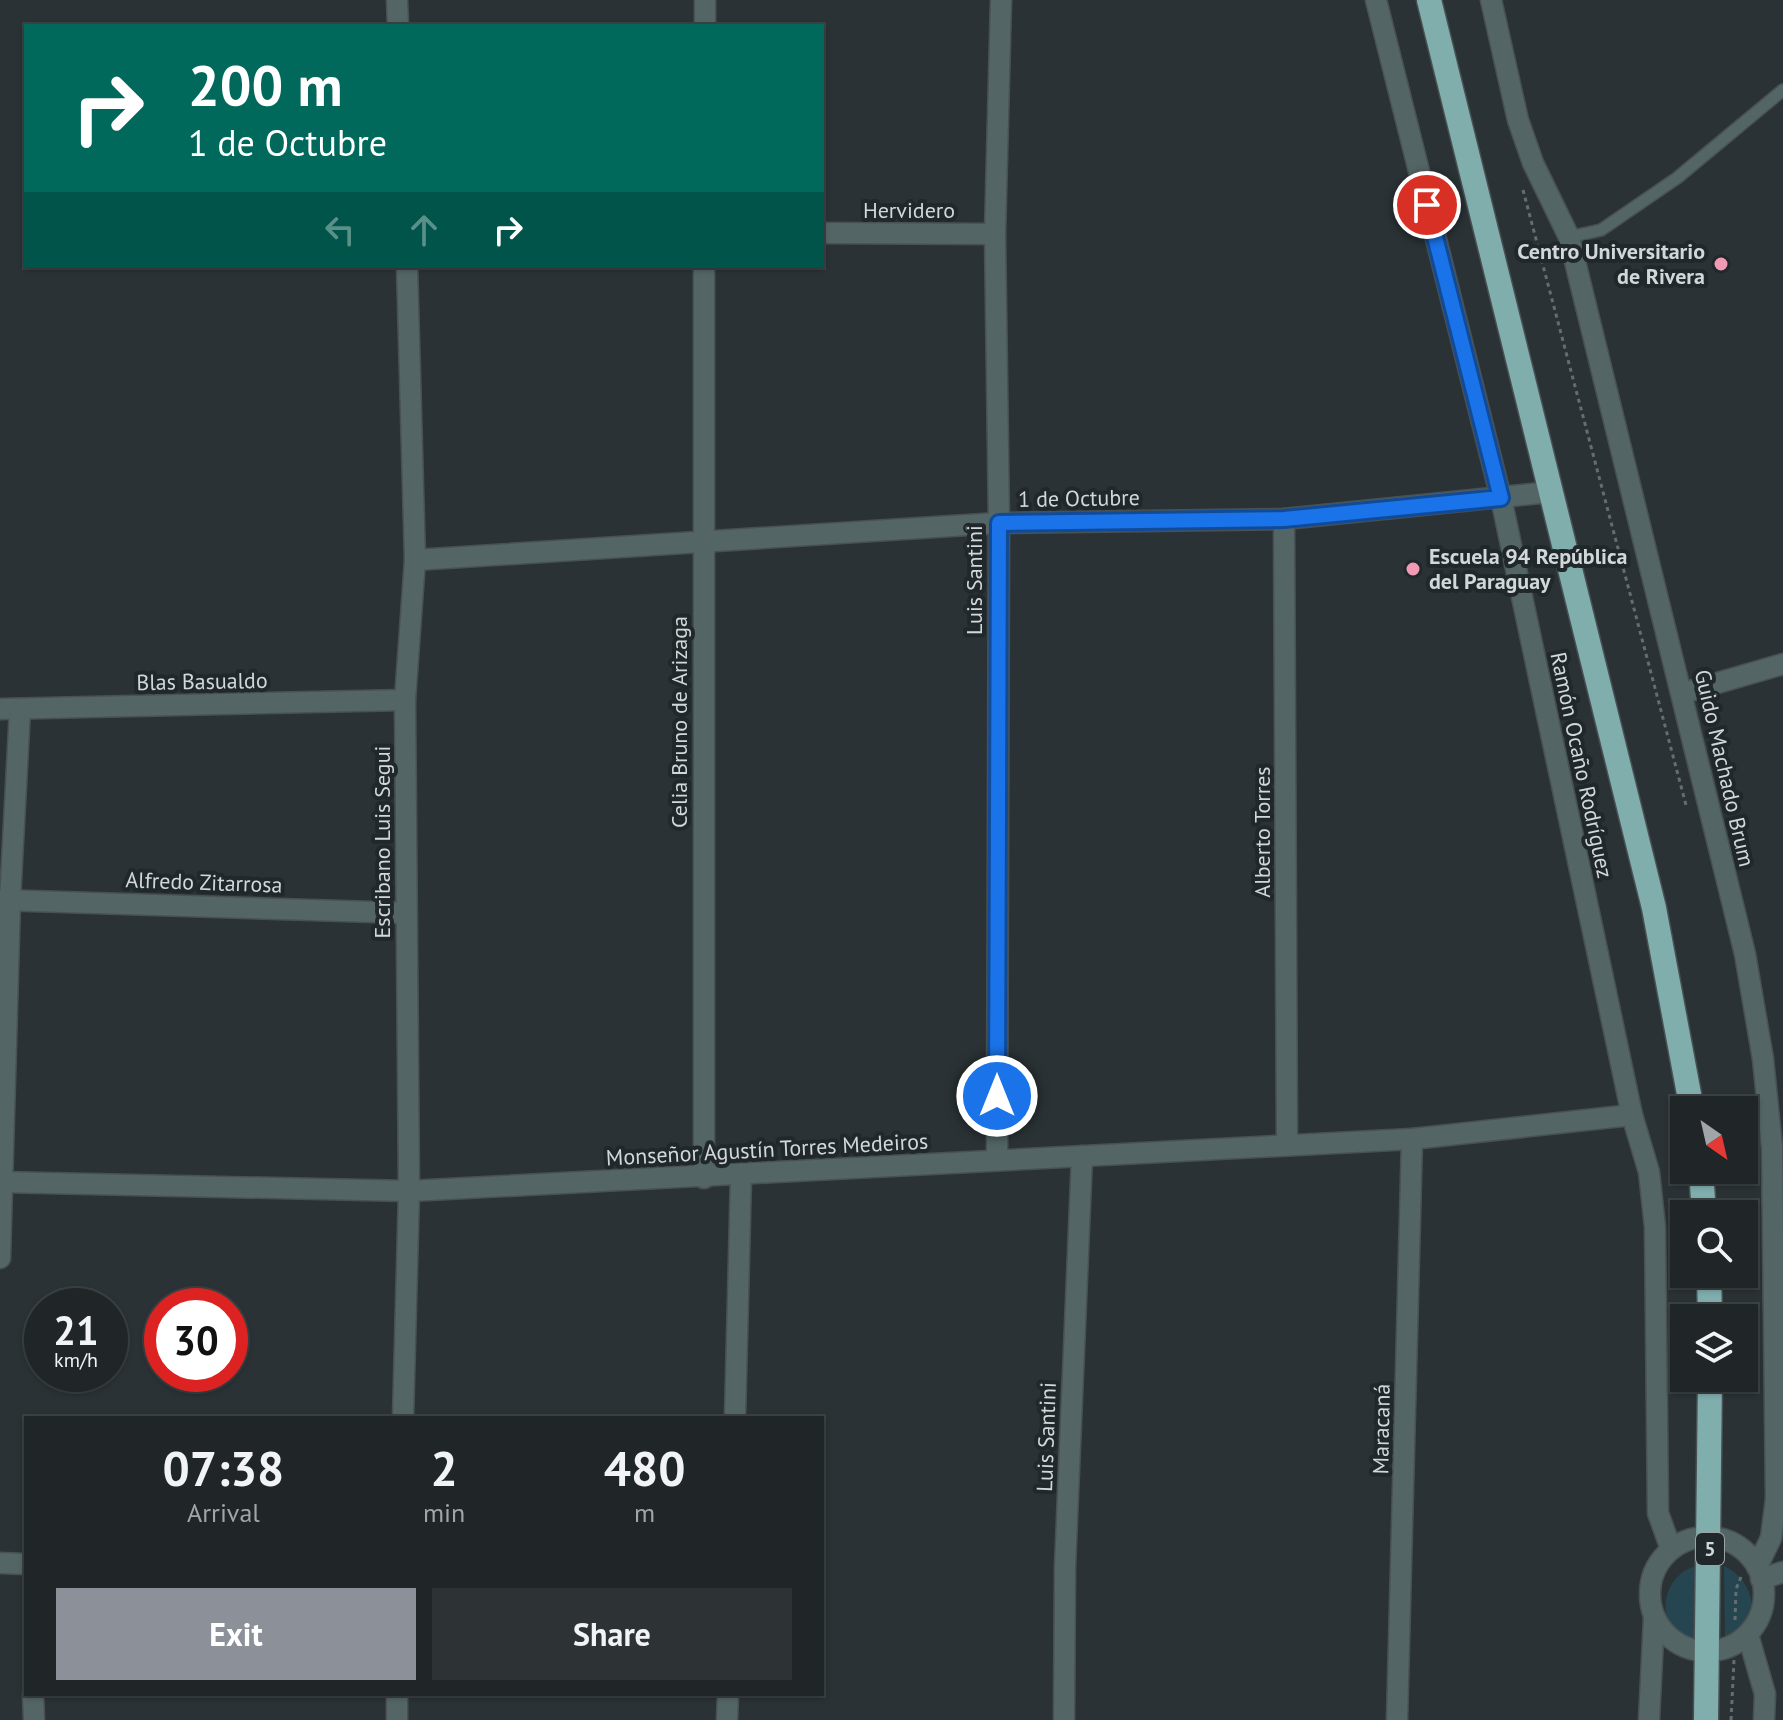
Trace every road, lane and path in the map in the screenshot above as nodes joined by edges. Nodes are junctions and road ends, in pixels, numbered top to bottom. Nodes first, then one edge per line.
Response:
1 (397, 0) edge
2 (705, 0) edge
3 (1001, 0) edge
4 (1376, 0) edge
5 (1429, 0) edge
6 (1491, 0) edge
7 (398, 24) edge
8 (705, 24) edge
9 (1783, 90) edge
10 (1521, 183) dead end
11 (824, 233) edge
12 (995, 234) junction
13 (1569, 237) junction
14 (407, 268) edge
15 (704, 268) edge
16 (1551, 492) junction
17 (1501, 498) junction
18 (1284, 519) junction
19 (999, 523) junction
20 (702, 540) junction
21 (415, 560) junction
22 (1783, 664) edge
23 (1683, 693) junction
24 (405, 700) junction
25 (10, 709) edge
26 (1689, 815) dead end
27 (5, 900) edge
28 (406, 913) junction
29 (1689, 1096) edge
30 (1632, 1115) junction
31 (1412, 1139) junction
32 (1287, 1145) junction
33 (1082, 1156) junction
34 (997, 1159) junction
35 (741, 1176) junction
36 (704, 1178) junction
37 (1, 1182) edge
38 (409, 1191) junction
39 (0, 1258) edge
40 (1780, 1295) edge
41 (1710, 1392) edge
42 (403, 1416) edge
43 (735, 1416) edge
44 (1780, 1441) edge
45 (1710, 1537) junction
46 (1671, 1549) junction
47 (0, 1563) edge
48 (24, 1564) edge
49 (1756, 1567) junction
50 (1783, 1572) edge
51 (1654, 1618) junction
52 (1741, 1639) junction
53 (1709, 1652) junction
54 (33, 1696) edge
55 (397, 1696) edge
56 (728, 1696) edge
57 (34, 1720) edge
58 (397, 1720) edge
59 (727, 1720) edge
60 (1064, 1720) edge
61 (1397, 1720) edge
62 (1649, 1720) edge
63 (1706, 1720) edge
64 (1731, 1720) edge
65 (1764, 1720) edge

1 - 7 street
2 - 8 street
3 - 12 street, Luis Santini
4 - 17 street, Ramón Ocaño Rodríguez
5 - 16 highway
6 - 13 street, Guido Machado Brum
9 - 13 lane
10 - 26 path
11 - 12 street, Hervidero
12 - 19 street, Luis Santini
13 - 23 street, Guido Machado Brum
14 - 21 street, Escribano Luis Segui
15 - 20 street, Celia Bruno de Arizaga
16 - 17 street, 1 de Octubre
16 - 29 highway
17 - 18 street, 1 de Octubre
17 - 30 street, Ramón Ocaño Rodríguez
18 - 19 street, 1 de Octubre
18 - 32 street, Alberto Torres
19 - 20 street, 1 de Octubre
19 - 34 street, Luis Santini
20 - 21 street, 1 de Octubre
20 - 36 street, Celia Bruno de Arizaga
21 - 24 street, Escribano Luis Segui
22 - 23 street
23 - 40 street, Guido Machado Brum
24 - 25 street, Blas Basualdo
24 - 28 street, Escribano Luis Segui
25 - 27 street
27 - 28 street, Alfredo Zitarrosa
27 - 37 street
28 - 38 street, Escribano Luis Segui
30 - 31 street, Monseñor Agustín Torres Medeiros
30 - 46 street, Ramón Ocaño Rodríguez
31 - 32 street, Monseñor Agustín Torres Medeiros
31 - 61 street, Maracaná
32 - 33 street, Monseñor Agustín Torres Medeiros
33 - 34 street, Monseñor Agustín Torres Medeiros
33 - 60 street, Luis Santini
34 - 35 street, Monseñor Agustín Torres Medeiros
35 - 36 street, Monseñor Agustín Torres Medeiros
35 - 43 street
36 - 38 street, Monseñor Agustín Torres Medeiros
37 - 38 street, Monseñor Agustín Torres Medeiros
37 - 39 street
38 - 42 street, Escribano Luis Segui
40 - 44 street, Guido Machado Brum
41 - 45 highway, 5
44 - 49 street, Guido Machado Brum
45 - 46 street
45 - 49 street
45 - 53 highway, 5
46 - 51 street
47 - 48 street
49 - 50 street
49 - 52 path
49 - 52 street, Guido Machado Brum
51 - 53 street
51 - 62 street
52 - 53 street
52 - 64 path
52 - 65 street
53 - 63 highway, 5
54 - 57 street
55 - 58 street
56 - 59 street

